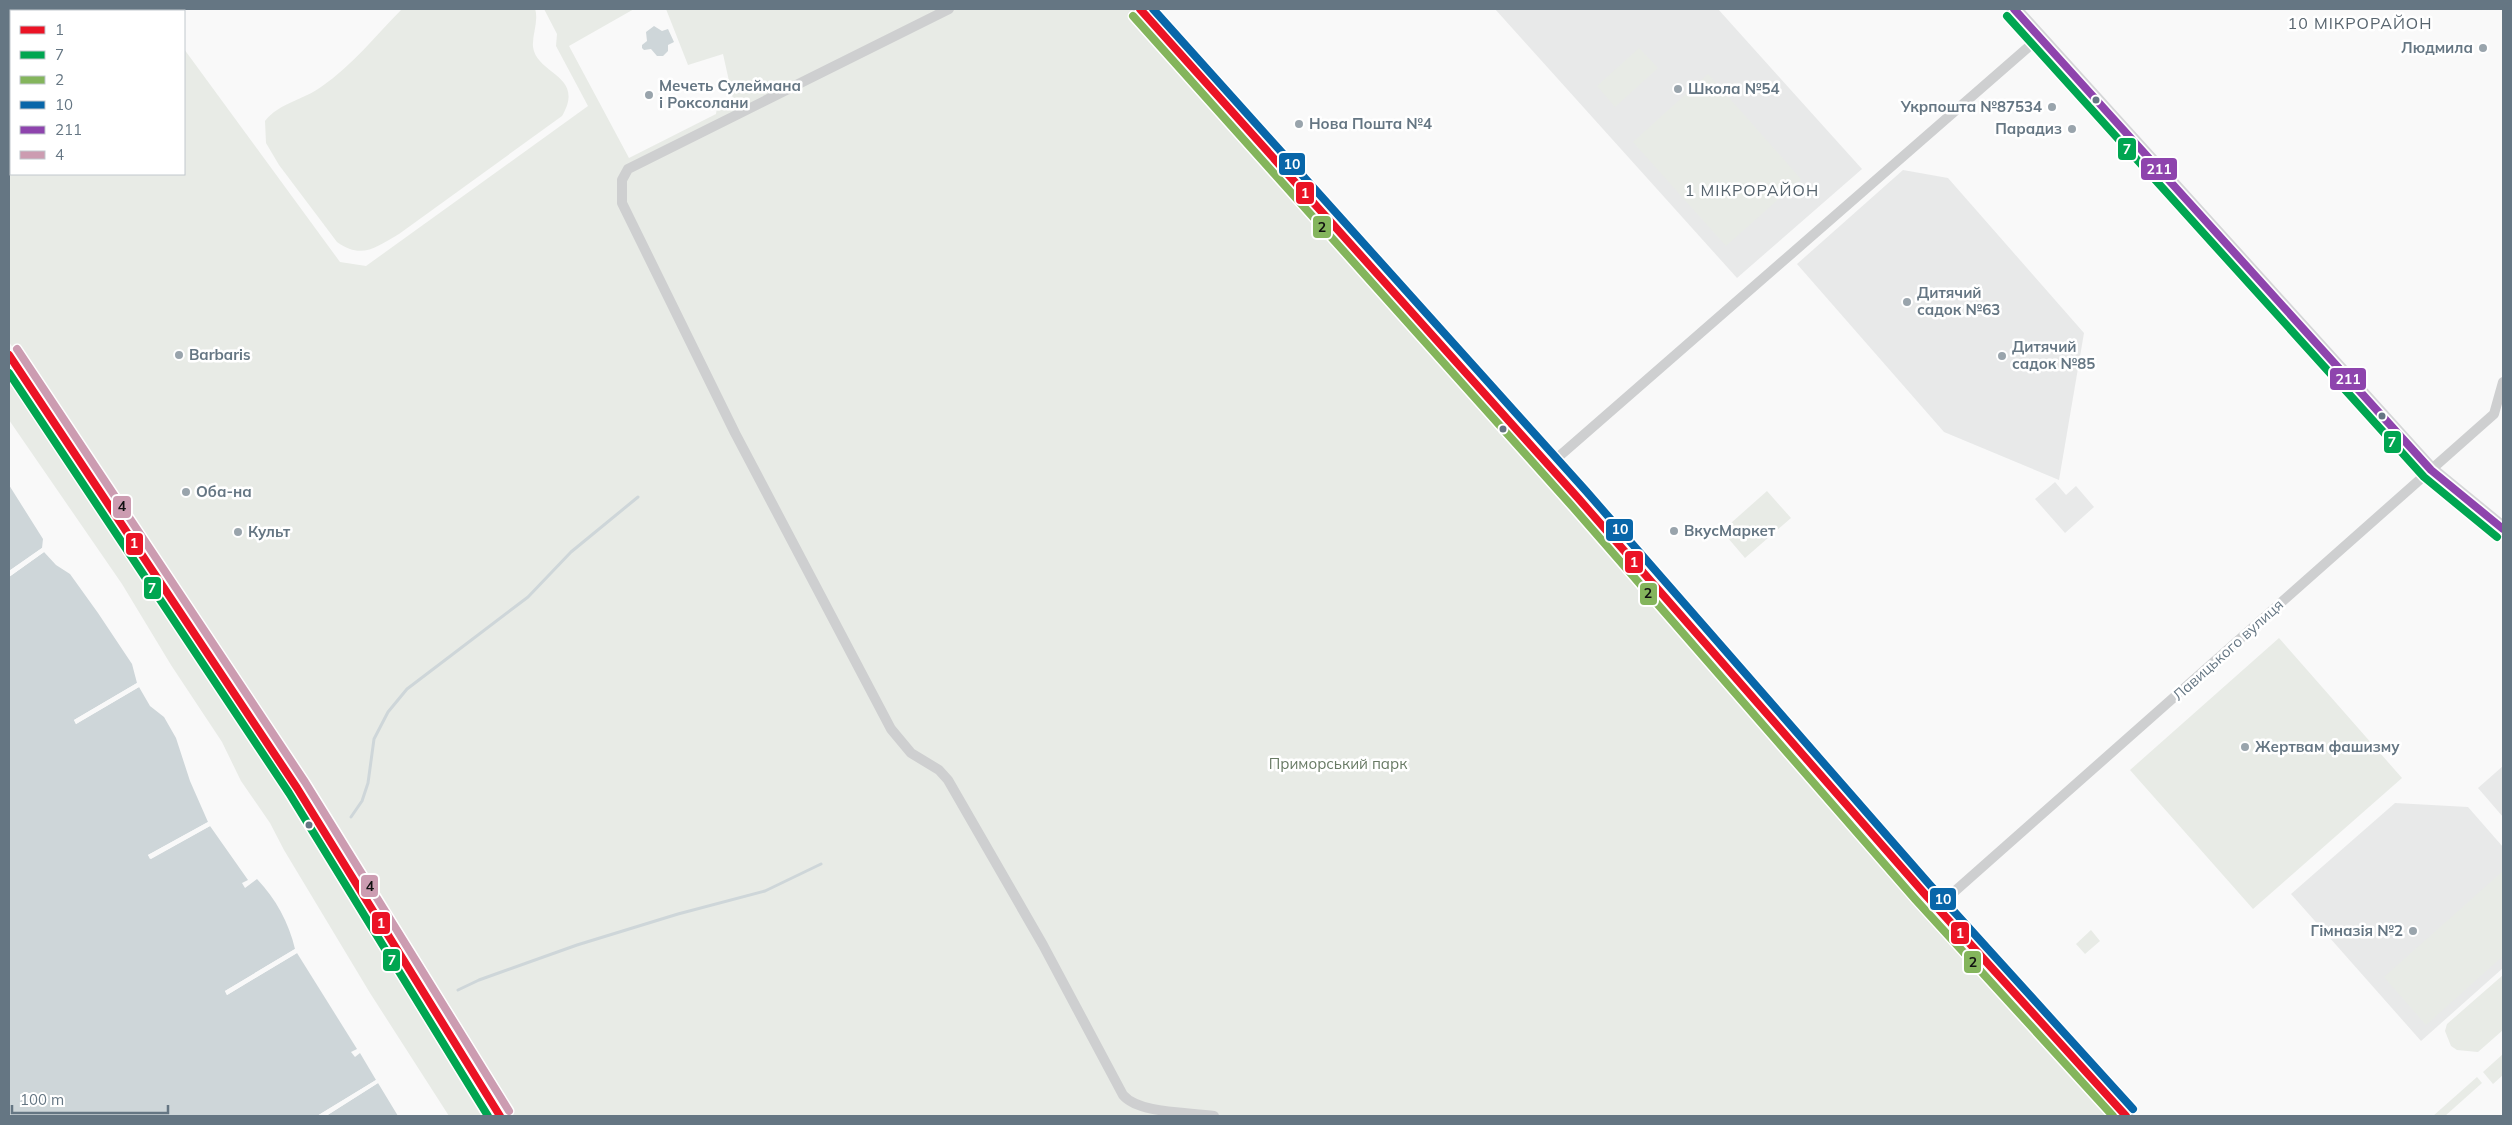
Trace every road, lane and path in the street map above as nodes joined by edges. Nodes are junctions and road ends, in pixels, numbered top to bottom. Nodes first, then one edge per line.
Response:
1 (949, 9) edge
2 (1140, 9) edge
3 (2014, 9) edge
4 (2040, 38) junction
5 (9, 355) edge
6 (2503, 382) edge
7 (1548, 466) junction
8 (2431, 470) junction
9 (2503, 528) edge
10 (1938, 908) junction
11 (500, 1116) edge
12 (1214, 1116) edge
13 (2126, 1116) edge

1 - 12 street
2 - 7 main road
3 - 4 main road
4 - 7 street
4 - 8 main road
5 - 11 street
6 - 8 street, Лавицького вулиця
7 - 10 main road
8 - 9 main road
8 - 10 street, Лавицького вулиця
10 - 13 main road

